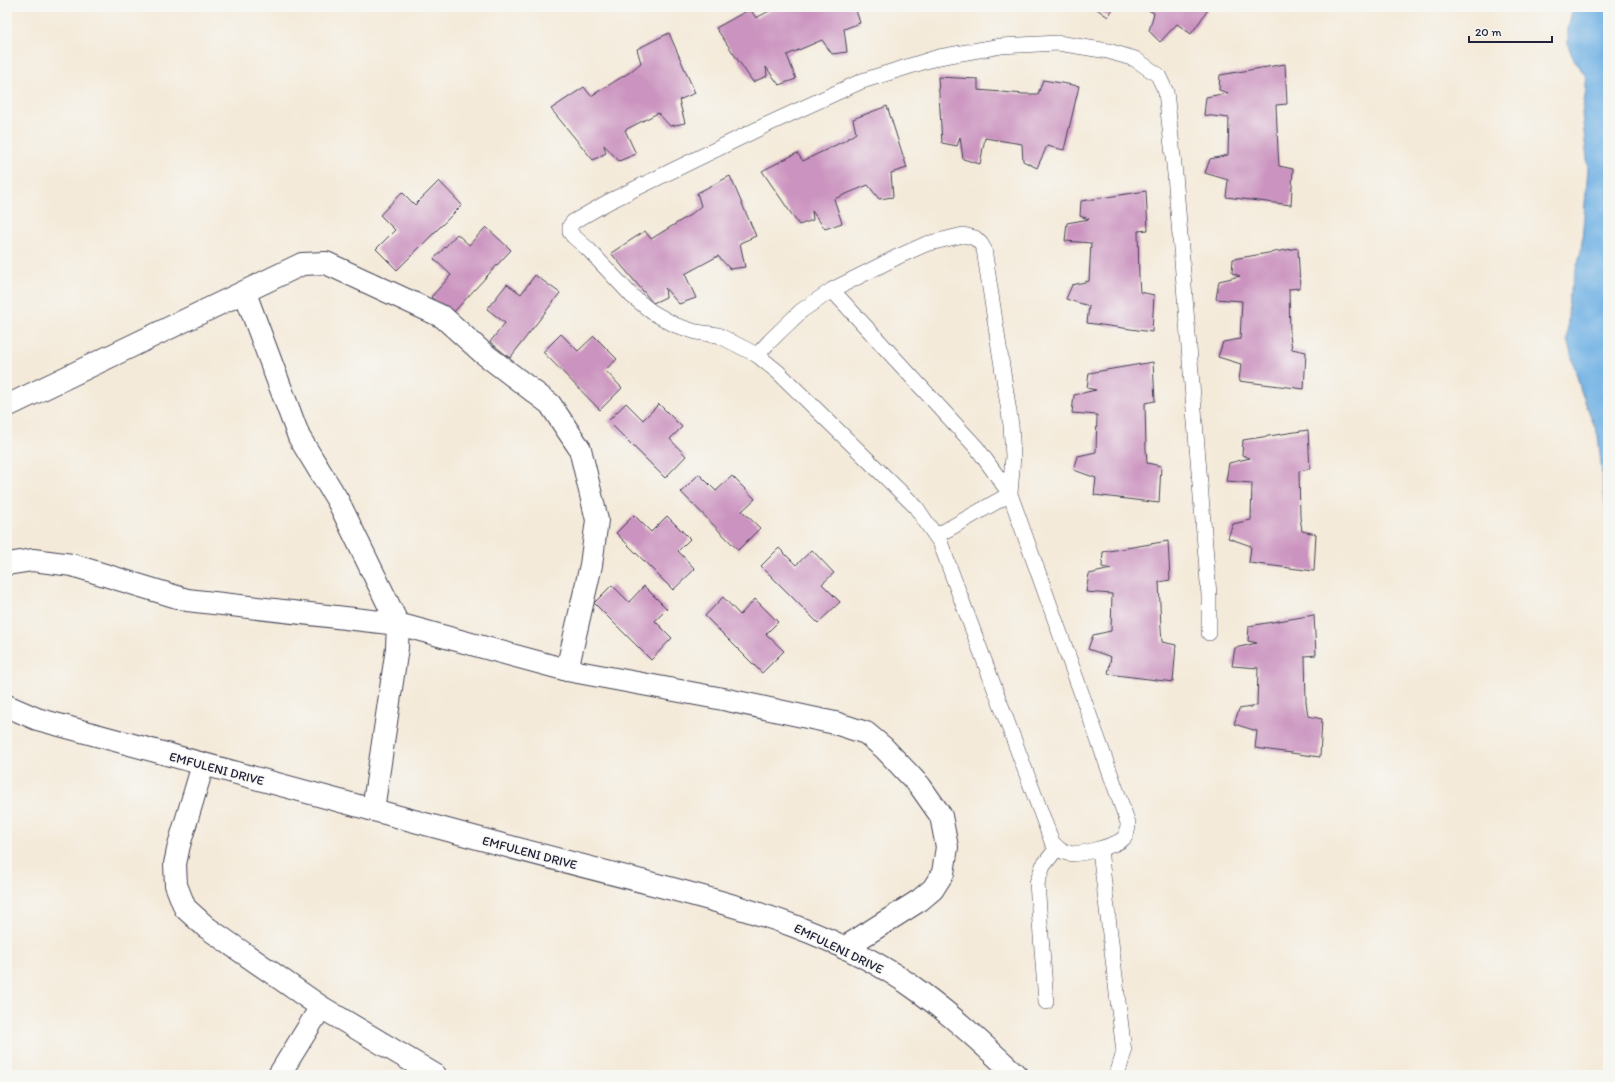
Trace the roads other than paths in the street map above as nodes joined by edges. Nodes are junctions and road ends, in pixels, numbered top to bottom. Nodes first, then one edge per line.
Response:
1 (832, 290) junction
2 (244, 293) junction
3 (757, 355) junction
4 (7, 406) edge
5 (1010, 494) junction
6 (936, 536) junction
7 (7, 564) edge
8 (398, 624) junction
9 (1209, 633) dead end
10 (567, 670) junction
11 (7, 706) edge
12 (203, 765) junction
13 (373, 810) junction
14 (1057, 848) junction
15 (1100, 850) junction
16 (844, 948) junction
17 (1046, 1002) dead end
18 (321, 1007) junction
19 (279, 1075) edge
20 (435, 1075) edge
21 (1016, 1075) edge
22 (1117, 1075) edge

1 - 3 lane
1 - 5 lane
1 - 5 lane
2 - 4 street
2 - 8 street
2 - 10 street
3 - 6 lane
3 - 9 lane
5 - 6 lane
5 - 15 lane
6 - 14 lane
7 - 8 street
8 - 10 street
8 - 13 street
10 - 16 street
11 - 12 street, EMFULENI DRIVE
12 - 13 street, EMFULENI DRIVE
12 - 18 street
13 - 16 street, EMFULENI DRIVE
14 - 15 lane
14 - 17 lane
15 - 22 lane
16 - 21 street, EMFULENI DRIVE
18 - 19 street
18 - 20 street

